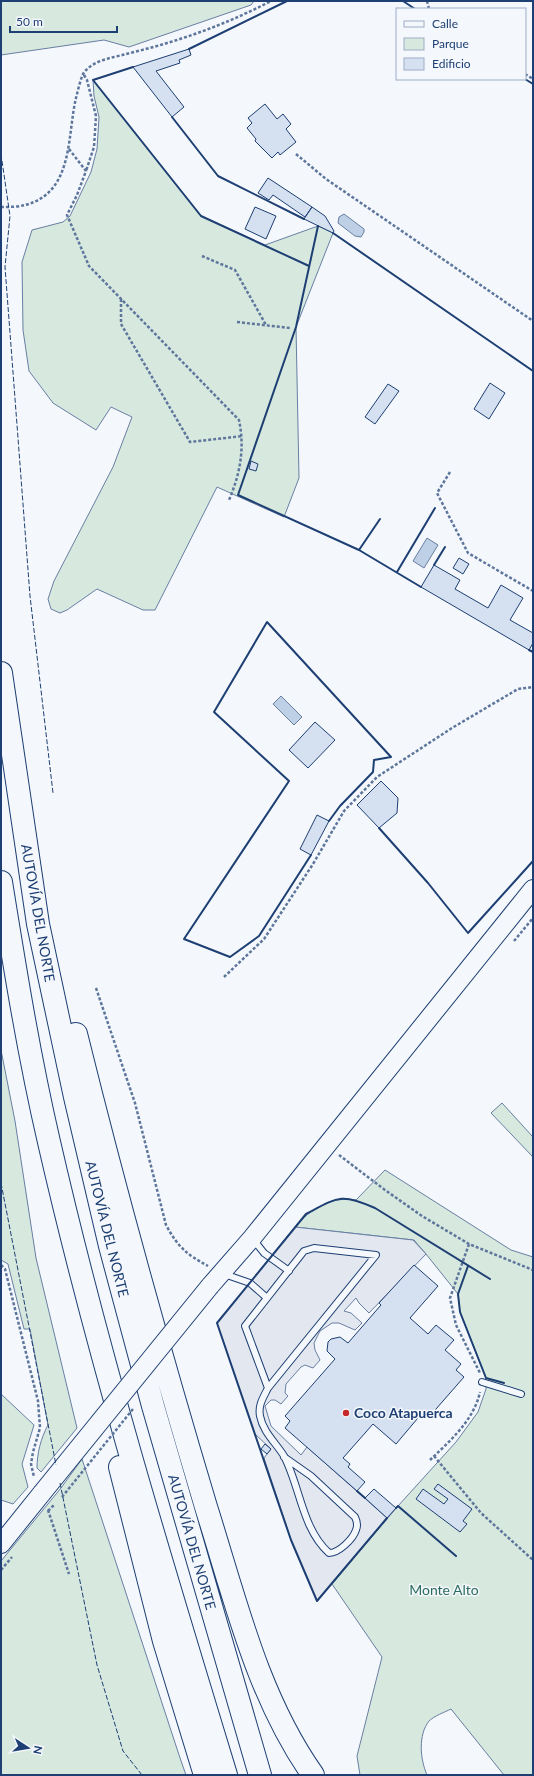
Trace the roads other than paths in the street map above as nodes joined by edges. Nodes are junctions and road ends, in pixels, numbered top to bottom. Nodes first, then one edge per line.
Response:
1 (1, 673) edge
2 (14, 762) junction
3 (1, 882) edge
4 (533, 889) edge
5 (252, 1238) junction
6 (289, 1271) junction
7 (215, 1280) junction
8 (267, 1298) junction
9 (106, 1372) junction
10 (482, 1382) road end
11 (268, 1388) junction
12 (521, 1394) dead end
13 (284, 1457) junction
14 (1, 1544) edge
15 (205, 1775) edge
16 (226, 1775) edge
17 (260, 1775) edge
18 (314, 1775) edge

1 - 2 highway, AUTOVÍA DEL NORTE
2 - 17 highway, AUTOVÍA DEL NORTE
2 - 18 highway
3 - 9 highway
4 - 5 main road
5 - 6 lane
5 - 7 main road
6 - 8 lane
6 - 11 lane
7 - 8 lane
7 - 14 main road, bridge
8 - 11 lane
9 - 15 highway
9 - 16 highway
10 - 12 lane
11 - 13 lane
13 - 13 lane

